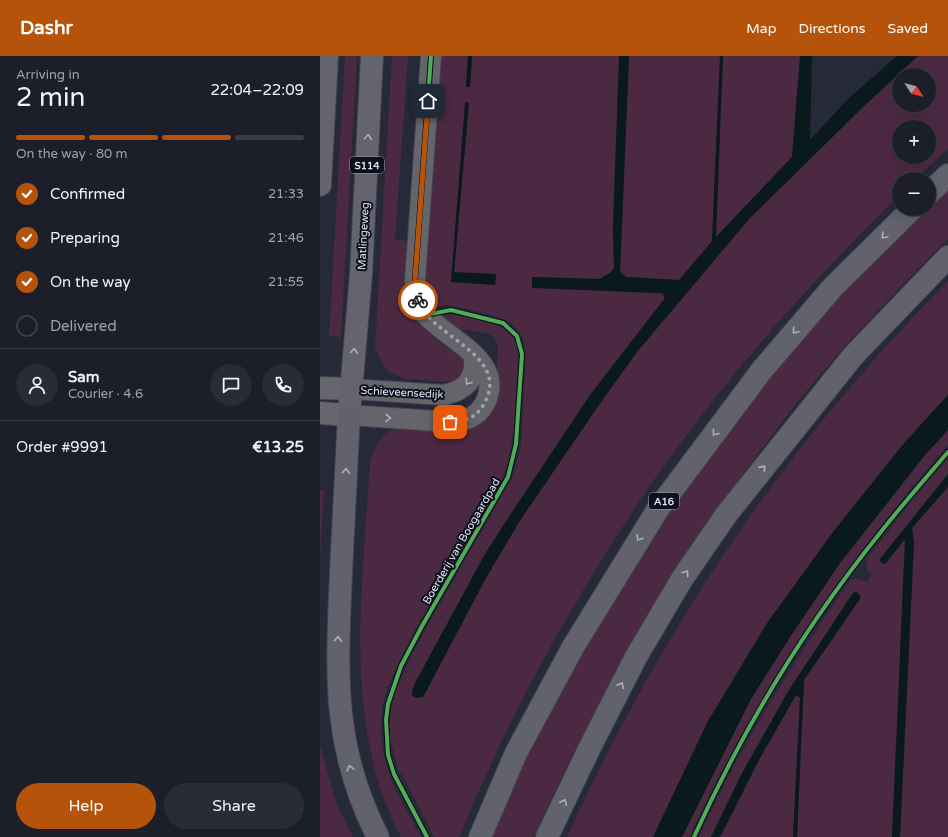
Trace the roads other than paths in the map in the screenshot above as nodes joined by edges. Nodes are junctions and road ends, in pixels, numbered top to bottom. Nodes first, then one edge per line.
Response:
1 (327, 56) edge
2 (372, 56) edge
3 (431, 56) edge
4 (948, 176) edge
5 (320, 185) edge
6 (936, 187) edge
7 (905, 216) edge
8 (948, 257) edge
9 (474, 356) junction
10 (320, 388) edge
11 (351, 389) junction
12 (320, 413) edge
13 (349, 415) junction
14 (378, 837) edge
15 (480, 837) edge
16 (548, 837) edge

1 - 5 highway
11 -> 2 highway, Matlingeweg / S114
3 - 9 street
4 - 6 highway
7 -> 15 highway, A16
16 -> 8 highway
9 -> 11 street, Schieveensedijk
13 -> 9 street
10 - 11 main road
11 - 13 highway, Matlingeweg / S114
12 - 13 main road
14 -> 13 highway

